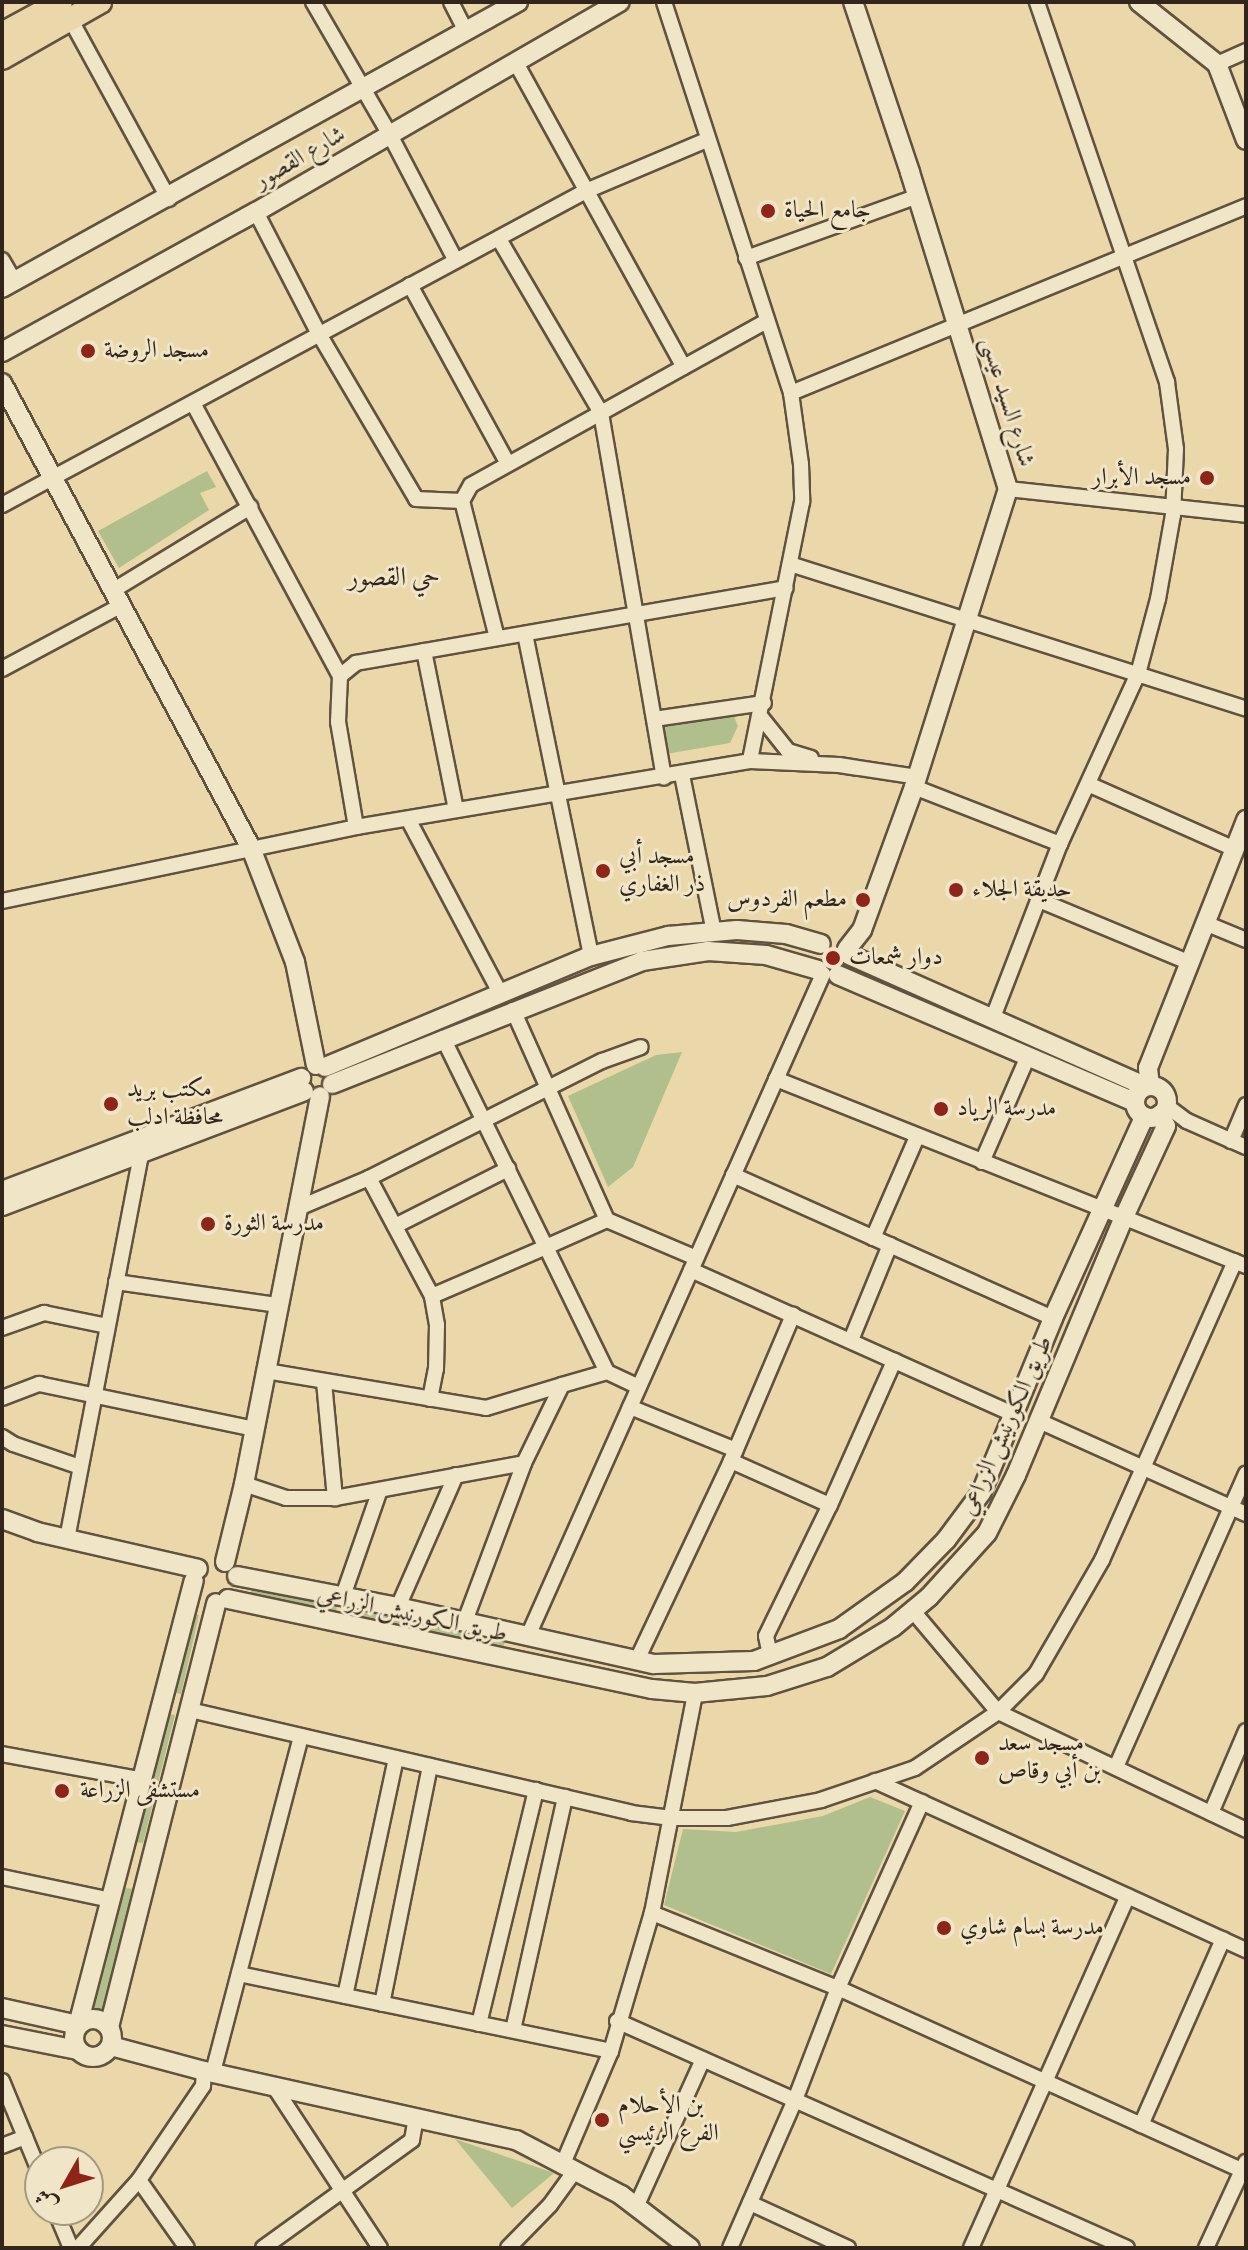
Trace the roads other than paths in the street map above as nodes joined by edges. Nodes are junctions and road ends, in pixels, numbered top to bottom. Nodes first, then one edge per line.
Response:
1 (100, 2) edge
2 (313, 2) edge
3 (451, 2) edge
4 (518, 2) edge
5 (620, 2) edge
6 (664, 2) edge
7 (853, 2) edge
8 (1037, 2) edge
9 (1139, 2) edge
10 (65, 8) edge
11 (466, 31) junction
12 (2, 34) edge
13 (1246, 51) edge
14 (2, 58) edge
15 (516, 63) junction
16 (1217, 64) junction
17 (362, 86) junction
18 (389, 133) junction
19 (707, 140) junction
20 (1246, 140) edge
21 (586, 191) junction
22 (918, 196) junction
23 (169, 199) junction
24 (1246, 206) edge
25 (256, 212) junction
26 (499, 239) junction
27 (1126, 255) junction
28 (746, 258) junction
29 (455, 259) junction
30 (2, 260) edge
31 (8, 284) edge
32 (410, 285) junction
33 (767, 321) junction
34 (957, 324) junction
35 (319, 334) junction
36 (2, 352) edge
37 (684, 367) junction
38 (2, 383) edge
39 (791, 393) junction
40 (193, 403) junction
41 (601, 413) junction
42 (508, 464) junction
43 (50, 477) junction
44 (1008, 489) junction
45 (462, 501) junction
46 (2, 505) edge
47 (1173, 506) junction
48 (250, 507) junction
49 (1246, 515) edge
50 (790, 564) junction
51 (785, 588) junction
52 (116, 598) junction
53 (635, 614) junction
54 (966, 619) junction
55 (525, 634) junction
56 (497, 638) junction
57 (424, 651) junction
58 (2, 669) edge
59 (1138, 674) junction
60 (340, 676) junction
61 (1246, 709) edge
62 (762, 710) junction
63 (654, 719) junction
64 (750, 761) junction
65 (839, 765) junction
66 (682, 775) junction
67 (664, 778) junction
68 (916, 782) junction
69 (1088, 784) junction
70 (555, 793) junction
71 (456, 810) junction
72 (408, 819) junction
73 (1246, 820) edge
74 (356, 827) junction
75 (1060, 844) junction
76 (251, 848) junction
77 (1235, 849) junction
78 (1039, 900) junction
79 (2, 901) edge
80 (1205, 923) junction
81 (714, 932) junction
82 (1246, 940) edge
83 (821, 944) junction
84 (848, 952) junction
85 (591, 956) junction
86 (1190, 963) junction
87 (826, 973) junction
88 (500, 993) junction
89 (513, 1010) junction
90 (992, 1020) junction
91 (443, 1038) junction
92 (641, 1047) dead end
93 (1028, 1056) junction
94 (776, 1079) junction
95 (317, 1080) junction
96 (1148, 1086) junction
97 (550, 1087) junction
98 (1246, 1105) edge
99 (1151, 1110) junction
100 (483, 1120) junction
101 (917, 1137) junction
102 (1231, 1141) junction
103 (1246, 1147) edge
104 (141, 1154) junction
105 (982, 1162) junction
106 (508, 1169) junction
107 (733, 1175) junction
108 (369, 1178) junction
109 (2, 1191) edge
110 (2, 1206) edge
111 (296, 1209) junction
112 (1102, 1209) junction
113 (1124, 1217) junction
114 (607, 1220) junction
115 (395, 1226) junction
116 (873, 1238) junction
117 (890, 1245) junction
118 (546, 1247) junction
119 (694, 1264) junction
120 (1240, 1264) edge
121 (116, 1282) junction
122 (432, 1296) junction
123 (278, 1305) junction
124 (793, 1315) junction
125 (1053, 1318) junction
126 (107, 1326) junction
127 (2, 1328) edge
128 (851, 1340) junction
129 (894, 1361) junction
130 (266, 1371) junction
131 (607, 1372) junction
132 (324, 1382) junction
133 (562, 1385) junction
134 (639, 1387) junction
135 (94, 1395) junction
136 (2, 1398) edge
137 (430, 1399) junction
138 (630, 1407) junction
139 (1013, 1414) junction
140 (1039, 1421) junction
141 (255, 1429) junction
142 (2, 1437) edge
143 (733, 1455) junction
144 (524, 1463) junction
145 (80, 1467) junction
146 (1144, 1468) junction
147 (1246, 1474) edge
148 (456, 1475) junction
149 (244, 1484) junction
150 (380, 1490) junction
151 (335, 1498) junction
152 (830, 1505) junction
153 (1231, 1507) junction
154 (1246, 1514) edge
155 (2, 1519) edge
156 (67, 1539) junction
157 (231, 1569) junction
158 (196, 1575) junction
159 (343, 1596) junction
160 (222, 1601) junction
161 (398, 1607) junction
162 (913, 1611) junction
163 (465, 1621) junction
164 (528, 1636) junction
165 (770, 1655) junction
166 (637, 1660) junction
167 (695, 1693) junction
168 (190, 1710) junction
169 (998, 1712) junction
170 (1246, 1731) edge
171 (301, 1736) junction
172 (2, 1754) edge
173 (396, 1758) junction
174 (430, 1766) junction
175 (1116, 1767) junction
176 (144, 1780) junction
177 (875, 1781) junction
178 (536, 1790) junction
179 (565, 1797) junction
180 (922, 1802) junction
181 (1211, 1813) junction
182 (672, 1818) junction
183 (1246, 1830) edge
184 (2, 1877) edge
185 (1128, 1896) junction
186 (111, 1900) junction
187 (652, 1913) junction
188 (1223, 1939) junction
189 (1246, 1950) edge
190 (239, 1974) junction
191 (838, 1988) junction
192 (345, 1996) junction
193 (382, 2004) junction
194 (2, 2008) edge
195 (617, 2021) junction
196 (479, 2024) junction
197 (78, 2025) junction
198 (109, 2027) junction
199 (513, 2030) junction
200 (2, 2035) edge
201 (111, 2046) junction
202 (78, 2050) junction
203 (611, 2051) junction
204 (703, 2059) junction
205 (209, 2072) junction
206 (2, 2081) edge
207 (1044, 2082) junction
208 (273, 2085) junction
209 (795, 2100) junction
210 (416, 2117) junction
211 (1141, 2125) junction
212 (25, 2137) junction
213 (2, 2146) edge
214 (29, 2146) edge
215 (1245, 2168) edge
216 (568, 2169) junction
217 (139, 2180) junction
218 (996, 2190) junction
219 (341, 2191) junction
220 (750, 2203) junction
221 (636, 2207) junction
222 (62, 2226) edge
223 (686, 2243) edge
224 (71, 2248) edge
225 (78, 2248) edge
226 (187, 2248) edge
227 (263, 2248) edge
228 (380, 2248) edge
229 (508, 2248) edge
230 (664, 2248) edge
231 (730, 2248) edge
232 (848, 2248) edge
233 (971, 2248) edge
234 (1127, 2248) edge
235 (1206, 2248) edge

1 - 10 main road
2 - 17 street
3 - 11 street
4 - 11 street, شارع القصور
5 - 15 street, شارع القصور
6 - 19 street
7 - 22 street, شارع السيد عيسى
8 - 27 street
9 - 16 street
10 - 12 main road
10 - 14 main road
10 - 23 street
11 - 17 street, شارع القصور
13 - 16 street
15 - 18 street, شارع القصور
15 - 21 street
16 - 20 street
17 - 18 street
17 - 23 street, شارع القصور
18 - 25 street, شارع القصور
18 - 29 street
19 - 21 street
19 - 28 street
21 - 26 street
21 - 37 street
22 - 28 street
22 - 34 street, شارع السيد عيسى
23 - 31 street, شارع القصور
24 - 27 street
25 - 35 street
25 - 36 street, شارع القصور
26 - 29 street
26 - 41 street
27 - 34 street
27 - 47 street
28 - 33 street
29 - 32 street
30 - 31 street
32 - 35 street
32 - 42 street
33 - 37 street
33 - 39 street
34 - 39 street
34 - 44 street, شارع السيد عيسى
35 - 40 street
35 - 45 street
37 - 41 street
38 - 43 street
39 - 50 street
40 - 43 street
40 - 48 street
41 - 42 street
41 - 53 street
42 - 45 street
43 - 46 street
43 - 52 street
44 - 47 street
44 - 54 street, شارع السيد عيسى
45 - 56 street
47 - 49 street
47 - 59 street
48 - 52 street
48 - 60 street
50 - 51 street
50 - 54 street
51 - 53 street
51 - 62 street
52 - 58 street
52 - 76 street
53 - 55 street
53 - 63 street
54 - 59 street
54 - 68 street, شارع السيد عيسى
55 - 56 street
55 - 70 street
56 - 57 street
57 - 60 street
57 - 71 street
59 - 61 street
59 - 69 street
60 - 74 street
62 - 63 street
62 - 64 street
62 - 65 street
63 - 67 street
64 - 65 street
64 - 66 street
65 - 68 street
66 - 67 street
66 - 81 street
67 - 70 street
68 - 75 street
68 - 84 street, شارع السيد عيسى
69 - 75 street
69 - 77 street
70 - 71 street
70 - 85 street
71 - 72 street
72 - 74 street
72 - 88 street
73 - 77 street
74 - 76 street
75 - 78 street
76 - 79 street
76 - 95 street
77 - 80 street
78 - 86 street
78 - 90 street
80 - 82 street
80 - 86 street
81 - 83 street
81 - 85 street
83 - 84 street
83 - 87 street
84 - 87 street
84 - 90 street
85 - 88 street
86 - 96 street
87 - 89 street
87 - 93 street
87 - 94 street
88 - 95 street
89 - 91 street
89 - 97 street
90 - 96 street
91 - 95 street
91 - 100 street
92 - 97 street
93 - 99 street
93 - 105 street
94 - 101 street
94 - 107 street
95 - 104 street
95 - 109 street
95 - 111 street
96 - 99 street
96 - 99 street
97 - 100 street
97 - 114 street
98 - 102 street
99 - 102 street
99 - 112 street
99 - 113 street, طريق الكورنيش الزراعي
100 - 106 street
100 - 108 street
101 - 105 street
101 - 116 street
102 - 103 street
104 - 110 street
104 - 121 street
105 - 112 street
106 - 115 street
106 - 118 street
107 - 116 street
107 - 119 street
108 - 111 street
108 - 115 street
111 - 123 street
112 - 113 street
112 - 125 street
113 - 120 street
113 - 140 street, طريق الكورنيش الزراعي
114 - 118 street
114 - 119 street
115 - 122 street
116 - 117 street
117 - 125 street
117 - 128 street
118 - 122 street
118 - 131 street
119 - 124 street
119 - 134 street
120 - 146 street
121 - 123 street
121 - 126 street
122 - 137 street
123 - 130 street
124 - 128 street
124 - 143 street
125 - 139 street
126 - 127 street
126 - 135 street
128 - 129 street
129 - 139 street
129 - 152 street
130 - 132 street
130 - 141 street
131 - 133 street
131 - 134 street
132 - 137 street
132 - 151 street
133 - 137 street
133 - 144 street
134 - 138 street
135 - 136 street
135 - 141 street
135 - 145 street
138 - 143 street
138 - 164 street
139 - 165 street
140 - 146 street
140 - 162 street, طريق الكورنيش الزراعي
141 - 149 street
142 - 145 street
143 - 152 street
143 - 166 street
144 - 148 street
144 - 163 street
145 - 156 street
146 - 153 street
146 - 169 street
147 - 153 street
148 - 150 street
148 - 161 street
149 - 151 street
149 - 157 street
150 - 151 street
150 - 159 street
152 - 165 street
153 - 154 street
153 - 175 street
155 - 156 street
156 - 158 street
157 - 158 street
157 - 159 street
157 - 160 street
158 - 160 street
158 - 176 street
159 - 161 street
160 - 167 street, طريق الكورنيش الزراعي
160 - 168 street
161 - 163 street
162 - 167 street, طريق الكورنيش الزراعي
162 - 169 street
163 - 164 street
164 - 166 street
165 - 166 street
167 - 182 street
168 - 171 street
168 - 198 street
169 - 175 street
169 - 177 street
170 - 181 street
171 - 173 street
171 - 190 street
172 - 176 street
173 - 174 street
173 - 192 street
174 - 178 street
174 - 193 street
175 - 181 street
176 - 186 street
177 - 180 street
177 - 182 street
178 - 179 street
178 - 196 street
179 - 182 street
179 - 199 street
180 - 185 street
180 - 191 street
181 - 183 street
182 - 187 street
184 - 186 street
185 - 188 street
185 - 207 street
186 - 197 street
187 - 191 street
187 - 195 street
188 - 189 street
188 - 211 street
190 - 192 street
190 - 205 street
191 - 207 street
191 - 209 street
192 - 193 street
193 - 196 street
194 - 197 street
195 - 203 street
195 - 204 street
196 - 199 street
197 - 198 street
197 - 202 street
198 - 201 street
199 - 203 street
200 - 202 street
201 - 202 street
201 - 205 street
203 - 216 street
204 - 209 street
204 - 221 street
205 - 208 street
205 - 217 street
206 - 212 street
207 - 211 street
207 - 218 street
208 - 210 street
208 - 219 street
209 - 218 street
209 - 220 street
210 - 216 street
210 - 219 street
211 - 215 street
212 - 213 street
212 - 214 street
215 - 235 street
216 - 221 street
216 - 229 street
217 - 225 street
217 - 226 street
218 - 233 street
218 - 234 street
219 - 227 street
219 - 228 street
220 - 231 street
220 - 232 street
221 - 223 street
222 - 224 street
223 - 230 street

